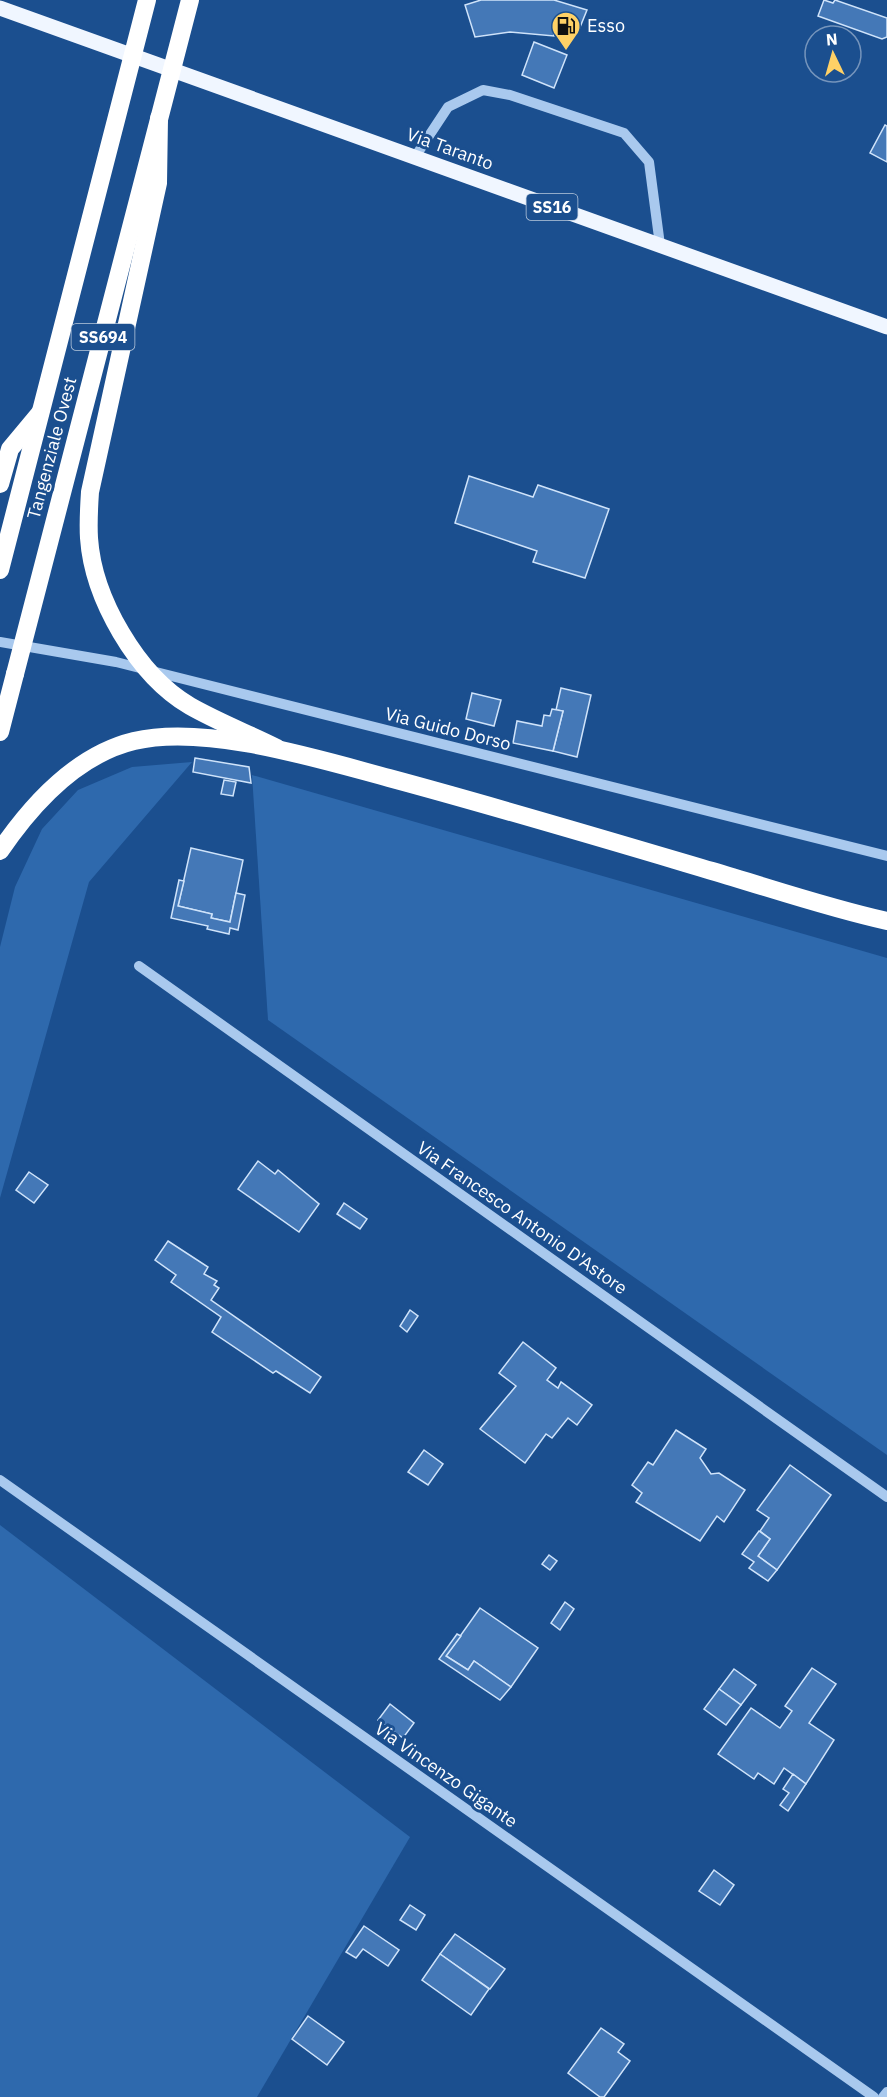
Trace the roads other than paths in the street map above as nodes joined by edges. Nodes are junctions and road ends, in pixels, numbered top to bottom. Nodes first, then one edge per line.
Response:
1 (147, 0) edge
2 (190, 0) edge
3 (0, 8) edge
4 (159, 118) junction
5 (415, 157) junction
6 (660, 245) junction
7 (887, 327) edge
8 (40, 413) junction
9 (0, 484) edge
10 (0, 570) edge
11 (0, 642) edge
12 (0, 732) edge
13 (277, 748) junction
14 (0, 851) edge
15 (887, 856) edge
16 (887, 921) edge
17 (139, 966) dead end
18 (0, 1480) edge
19 (887, 1497) edge
20 (887, 2092) edge
21 (874, 2097) edge
22 (884, 2097) edge

1 - 8 highway, Tangenziale Ovest / SS694, bridge
2 - 4 highway, Tangenziale Ovest / SS694, bridge
3 - 5 main road, Via Taranto / SS16
4 - 12 highway, Tangenziale Ovest / SS694, bridge
4 - 13 highway, bridge
5 - 6 main road, Via Taranto / SS16
5 - 6 street
6 - 7 main road, Via Taranto / SS16
8 - 9 highway
8 - 10 highway, Tangenziale Ovest / SS694, bridge
11 - 15 street, Via Guido Dorso
13 - 14 highway
13 - 16 highway
17 - 19 street, Via Francesco Antonio D'Astore
18 - 21 street, Via Vincenzo Gigante
20 - 22 street

